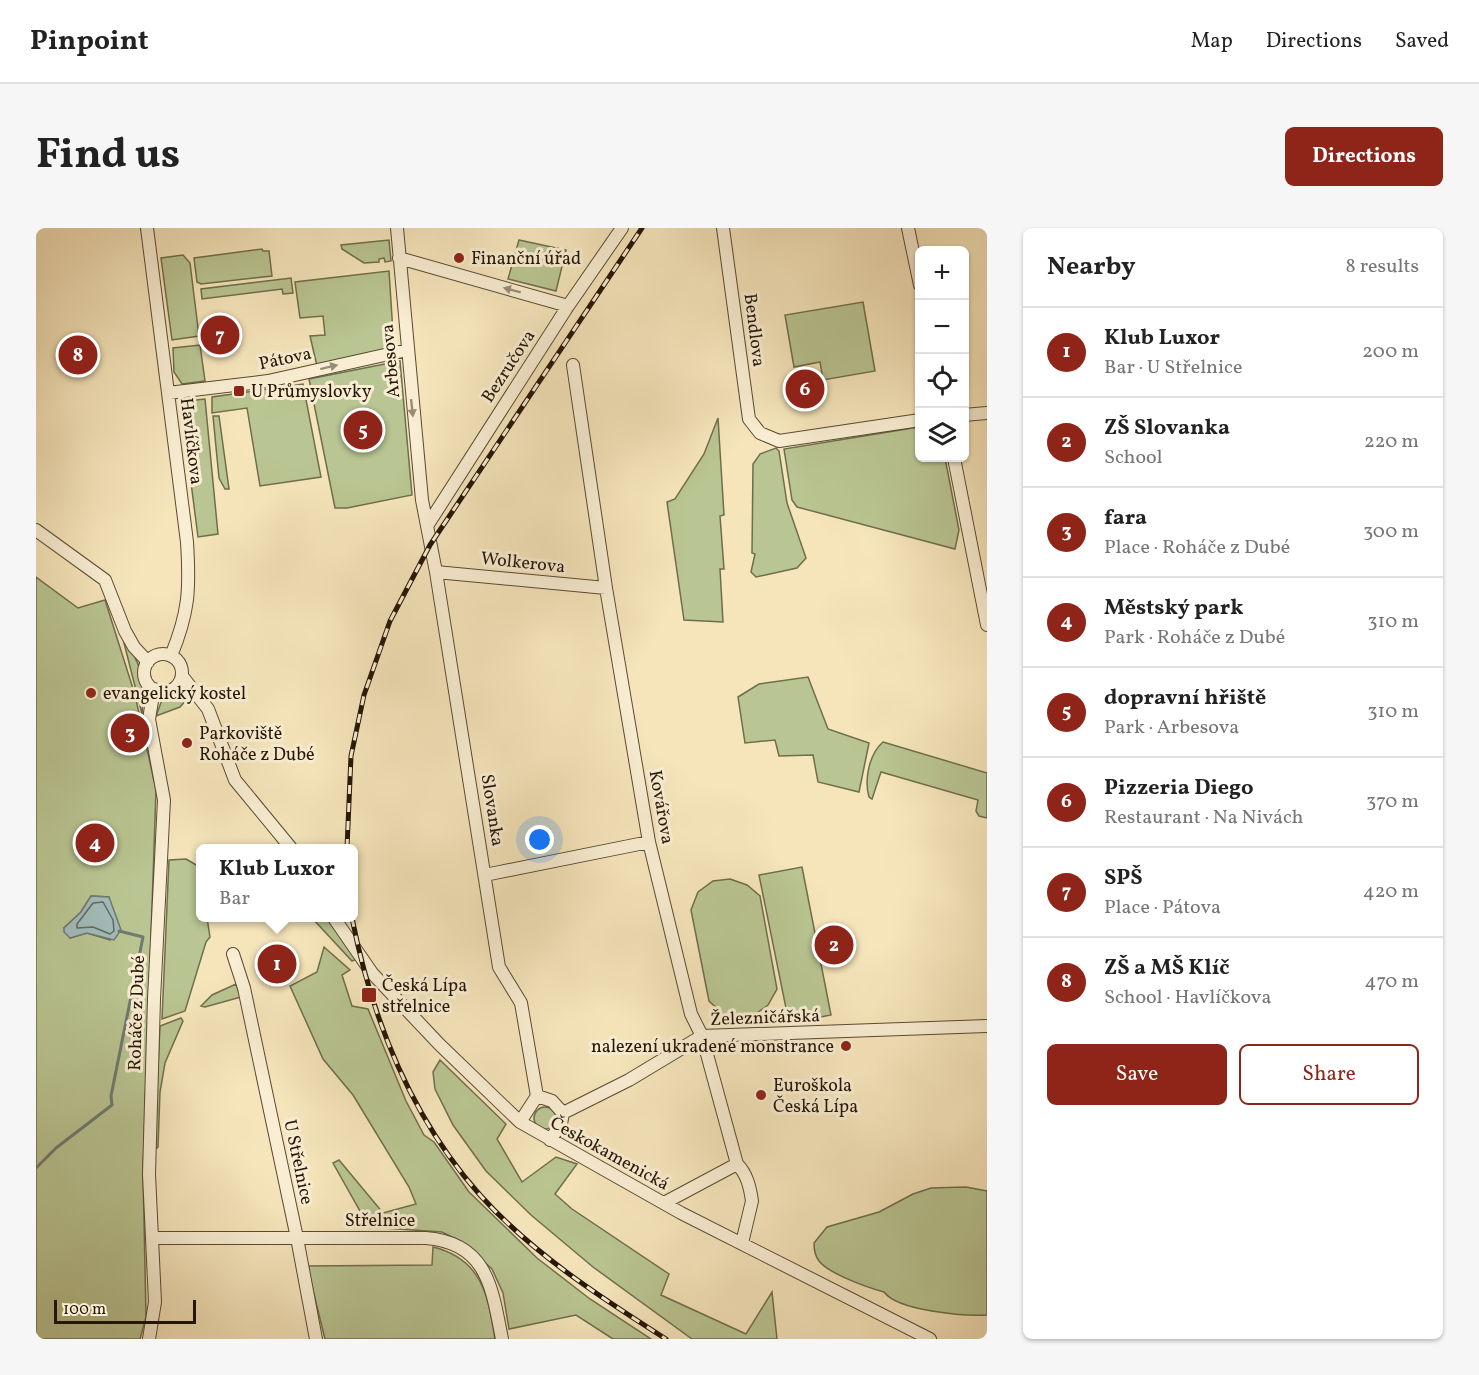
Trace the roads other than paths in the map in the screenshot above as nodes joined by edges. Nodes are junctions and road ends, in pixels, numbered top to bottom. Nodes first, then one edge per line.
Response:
1 (147, 228) edge
2 (397, 228) edge
3 (622, 228) edge
4 (723, 228) edge
5 (908, 228) edge
6 (399, 258) junction
7 (915, 261) edge
8 (568, 306) junction
9 (407, 350) junction
10 (573, 365) dead end
11 (168, 393) junction
12 (987, 413) edge
13 (969, 415) edge
14 (915, 421) edge
15 (955, 462) edge
16 (427, 526) junction
17 (36, 530) edge
18 (436, 572) junction
19 (606, 588) junction
20 (987, 625) edge
21 (171, 656) junction
22 (148, 662) junction
23 (182, 676) junction
24 (175, 688) junction
25 (154, 689) junction
26 (196, 692) junction
27 (650, 842) junction
28 (287, 844) edge
29 (485, 874) junction
30 (337, 922) edge
31 (233, 954) dead end
32 (987, 1026) edge
33 (702, 1036) junction
34 (537, 1096) junction
35 (563, 1113) junction
36 (520, 1122) junction
37 (550, 1140) junction
38 (737, 1164) junction
39 (664, 1203) junction
40 (297, 1238) junction
41 (152, 1239) junction
42 (742, 1244) junction
43 (149, 1339) edge
44 (316, 1339) edge
45 (502, 1339) edge
46 (930, 1339) edge

1 - 11 street, Havlíčkova
2 - 6 street, Arbesova
3 - 8 street, Bezručova
4 - 14 street, Bendlova
5 - 7 street
8 -> 6 street
6 - 9 street, Arbesova
8 - 16 street, Bezručova
11 -> 9 street, Pátova
9 -> 16 street, Arbesova
10 - 19 street, Kovářova
11 - 21 street, Havlíčkova
12 - 13 street
15 - 20 street
16 - 18 street, Slovanka
17 - 22 street, Roháče z Dubé
18 - 19 street, Wolkerova
18 - 29 street, Slovanka
19 - 27 street, Kovářova
21 - 22 street
21 - 23 street
22 - 25 street, Roháče z Dubé
23 - 24 street
23 - 26 street
24 - 25 street
24 - 26 street
25 - 41 street, Roháče z Dubé
26 - 28 street
27 - 29 street
27 - 33 street, Kovářova
29 - 34 street, Slovanka
30 - 36 street, Českokamenická
31 - 40 street, U Střelnice
32 - 33 street, Železničářská
33 - 35 street, Železničářská
33 - 38 street, Kovářova
34 - 35 street
34 - 36 street
35 - 37 street
36 - 37 street, Českokamenická
37 - 39 street, Českokamenická
38 - 39 street
38 - 42 street, Kovářova
39 - 42 street, Českokamenická
40 - 41 street
40 - 44 street
40 - 45 street, Střelnice
41 - 43 street, Roháče z Dubé
42 - 46 street, Českokamenická

